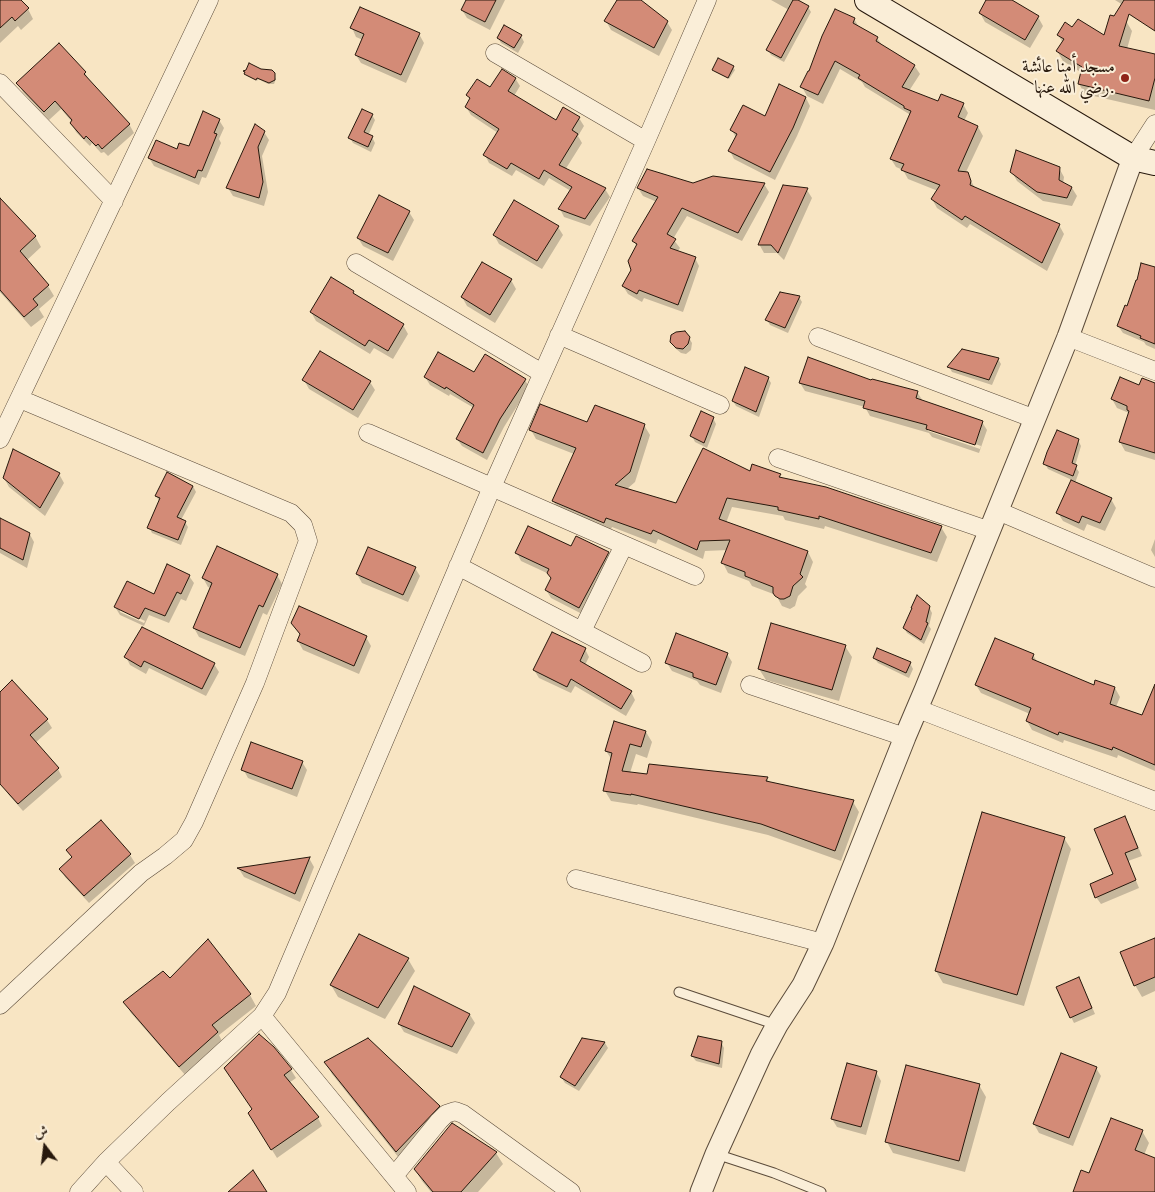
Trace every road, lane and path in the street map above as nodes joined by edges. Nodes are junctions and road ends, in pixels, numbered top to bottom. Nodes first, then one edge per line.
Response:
1 (209, 0) edge
2 (707, 0) edge
3 (867, 0) edge
4 (495, 53) dead end
5 (0, 83) edge
6 (1155, 124) edge
7 (646, 141) junction
8 (1144, 160) edge
9 (114, 201) junction
10 (356, 263) dead end
11 (560, 335) junction
12 (818, 337) dead end
13 (1068, 337) junction
14 (1155, 371) edge
15 (542, 373) junction
16 (20, 399) junction
17 (720, 405) dead end
18 (1035, 419) junction
19 (368, 433) dead end
20 (0, 439) edge
21 (778, 458) dead end
22 (492, 487) junction
23 (998, 511) junction
24 (990, 531) junction
25 (624, 545) junction
26 (458, 566) junction
27 (695, 576) dead end
28 (1155, 578) edge
29 (582, 632) junction
30 (642, 663) dead end
31 (750, 685) dead end
32 (918, 709) junction
33 (905, 737) junction
34 (1155, 801) edge
35 (576, 879) dead end
36 (823, 944) junction
37 (679, 992) dead end
38 (0, 1005) edge
39 (262, 1016) junction
40 (777, 1025) junction
41 (716, 1154) junction
42 (106, 1162) junction
43 (394, 1176) junction
44 (79, 1192) edge
45 (134, 1192) edge
46 (406, 1192) edge
47 (571, 1192) edge
48 (701, 1192) edge
49 (821, 1192) edge

1 - 9 street
2 - 7 street
3 - 8 main road
4 - 7 street
5 - 9 street
6 - 8 street
7 - 11 street
8 - 13 street
9 - 16 street
10 - 15 street
11 - 15 street
11 - 17 street
12 - 18 street
13 - 14 street
13 - 18 street
15 - 22 street
16 - 20 street
16 - 38 street
18 - 23 street
19 - 22 street
21 - 24 street
22 - 25 street
22 - 26 street
23 - 24 street
23 - 28 street
24 - 32 street
25 - 27 street
25 - 29 street
26 - 29 street
26 - 39 street
29 - 30 street
31 - 33 street
32 - 33 street
32 - 34 street
33 - 36 street
35 - 36 street
36 - 40 street
37 - 40 lane
39 - 42 street
39 - 43 street
40 - 41 street
41 - 48 street
41 - 49 lane
42 - 44 street
42 - 45 street
43 - 46 street
43 - 47 street

